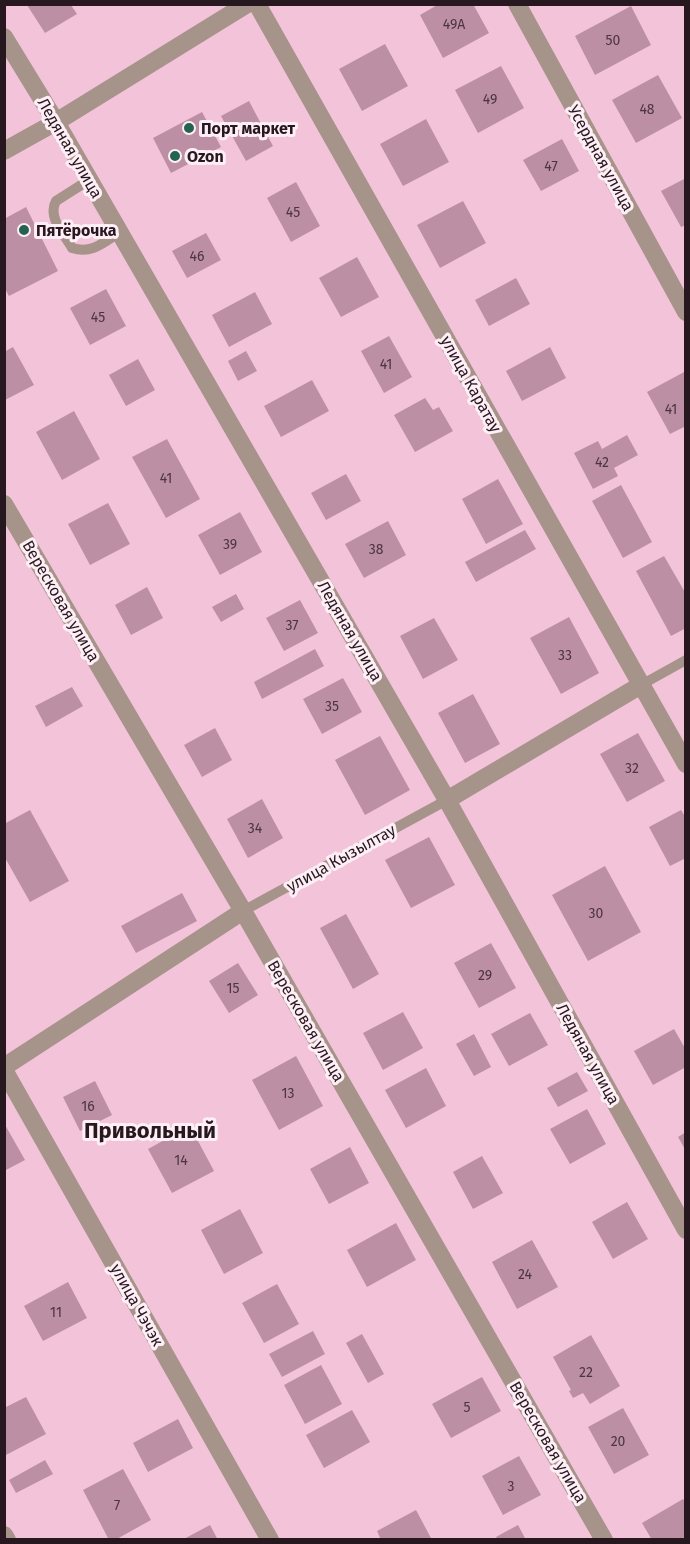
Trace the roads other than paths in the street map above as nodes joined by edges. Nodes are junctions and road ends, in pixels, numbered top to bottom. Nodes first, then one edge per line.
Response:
1 (247, 4) edge
2 (256, 4) edge
3 (517, 4) edge
4 (4, 37) edge
5 (56, 122) junction
6 (4, 151) edge
7 (89, 180) junction
8 (120, 232) junction
9 (686, 312) edge
10 (4, 504) edge
11 (686, 660) edge
12 (641, 685) junction
13 (686, 764) edge
14 (447, 800) junction
15 (243, 911) junction
16 (4, 1069) edge
17 (686, 1230) edge
18 (4, 1535) edge
19 (7, 1539) edge
20 (270, 1539) edge
21 (604, 1539) edge

1 - 5 street
2 - 12 street, улица Каратау
3 - 9 street, Усердная улица
4 - 5 street, Ледяная улица
5 - 6 street
5 - 7 street, Ледяная улица
7 - 8 street, Ледяная улица
7 - 8 lane
8 - 14 street, Ледяная улица
10 - 15 street, Вересковая улица
11 - 12 lane, улица Кызылтау
12 - 13 street, улица Каратау
12 - 14 street, улица Кызылтау
14 - 15 lane, улица Кызылтау
14 - 17 street, Ледяная улица
15 - 16 street, улица Кызылтау
15 - 21 street, Вересковая улица
16 - 20 street, улица Чэчэк
18 - 19 street

